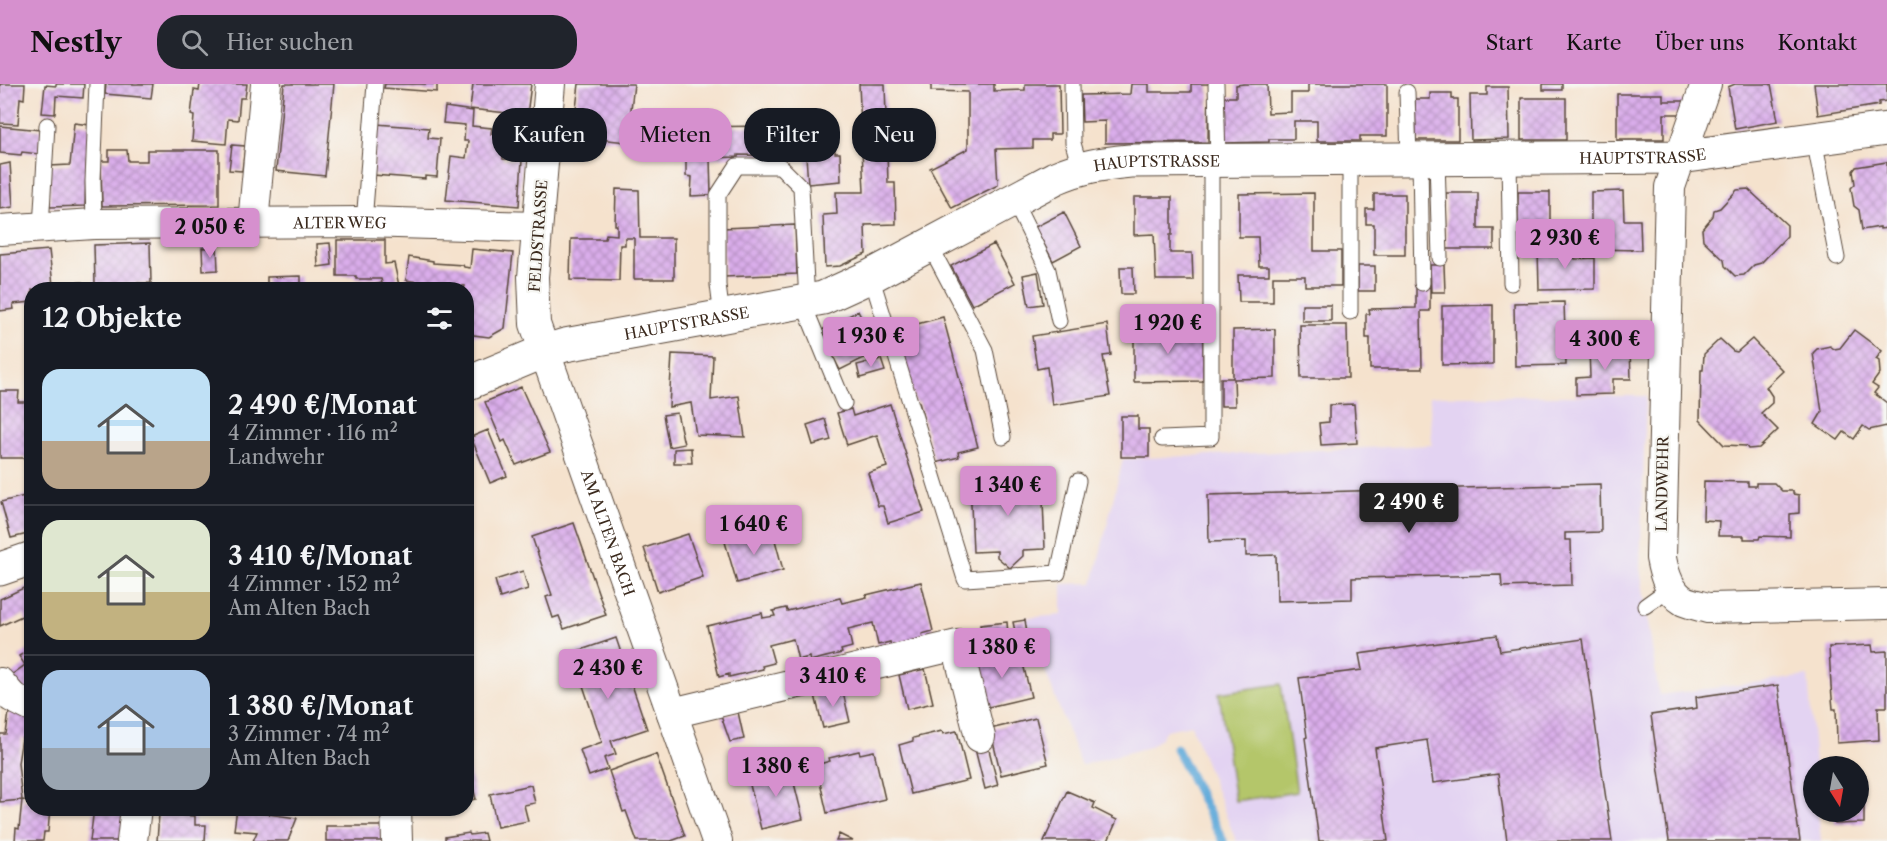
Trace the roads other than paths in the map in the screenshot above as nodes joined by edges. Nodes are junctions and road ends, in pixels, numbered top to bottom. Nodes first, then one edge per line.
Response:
1 (97, 84) edge
2 (267, 84) edge
3 (375, 84) edge
4 (550, 84) edge
5 (1072, 84) edge
6 (1216, 84) edge
7 (1706, 84) edge
8 (1407, 92) dead end
9 (47, 125) dead end
10 (1887, 129) edge
11 (1815, 139) junction
12 (1680, 157) junction
13 (1509, 158) junction
14 (1350, 159) junction
15 (1422, 159) junction
16 (1215, 161) junction
17 (1080, 168) junction
18 (1013, 200) junction
19 (364, 222) junction
20 (253, 223) junction
21 (94, 224) junction
22 (41, 227) junction
23 (537, 227) junction
24 (0, 230) edge
25 (929, 244) junction
26 (1440, 258) dead end
27 (1837, 258) dead end
28 (871, 276) junction
29 (1422, 283) dead end
30 (1511, 283) dead end
31 (805, 303) junction
32 (1350, 312) dead end
33 (722, 317) junction
34 (1059, 321) dead end
35 (545, 351) junction
36 (474, 381) edge
37 (844, 403) dead end
38 (1003, 437) dead end
39 (1162, 439) dead end
40 (1078, 481) dead end
41 (24, 561) edge
42 (0, 569) edge
43 (1670, 588) junction
44 (1887, 604) edge
45 (1645, 606) dead end
46 (0, 683) edge
47 (24, 703) edge
48 (672, 713) junction
49 (980, 737) dead end
50 (135, 816) edge
51 (396, 816) edge
52 (132, 841) edge
53 (397, 841) edge
54 (717, 841) edge

1 - 21 lane
2 - 20 street
3 - 19 lane
4 - 23 street, FELDSTRASSE
5 - 17 lane
6 - 16 lane
7 - 12 street, LANDWEHR
8 - 15 lane
9 - 22 lane
10 - 11 street, HAUPTSTRASSE
11 - 12 street, HAUPTSTRASSE
11 - 27 lane
12 - 13 street, HAUPTSTRASSE
12 - 43 street, LANDWEHR
13 - 15 street, HAUPTSTRASSE
13 - 30 lane
14 - 15 street, HAUPTSTRASSE
14 - 16 street, HAUPTSTRASSE
14 - 32 lane
15 - 26 lane
15 - 29 lane
16 - 17 street, HAUPTSTRASSE
16 - 39 lane
17 - 18 street, HAUPTSTRASSE
18 - 25 street, HAUPTSTRASSE
18 - 34 lane
19 - 20 street, ALTER WEG
19 - 23 street, ALTER WEG
20 - 21 street, ALTER WEG
21 - 22 street, ALTER WEG
22 - 24 street, ALTER WEG
23 - 35 street, FELDSTRASSE
25 - 28 street, HAUPTSTRASSE
25 - 38 lane
28 - 31 street, HAUPTSTRASSE
28 - 40 lane
31 - 33 street, HAUPTSTRASSE
31 - 33 lane
31 - 37 lane
33 - 35 street, HAUPTSTRASSE
35 - 36 street, HAUPTSTRASSE
35 - 48 street, AM ALTEN BACH
41 - 42 street
43 - 44 street
43 - 45 lane
46 - 47 street
48 - 49 street
48 - 54 street, AM ALTEN BACH
50 - 52 street
51 - 53 street

